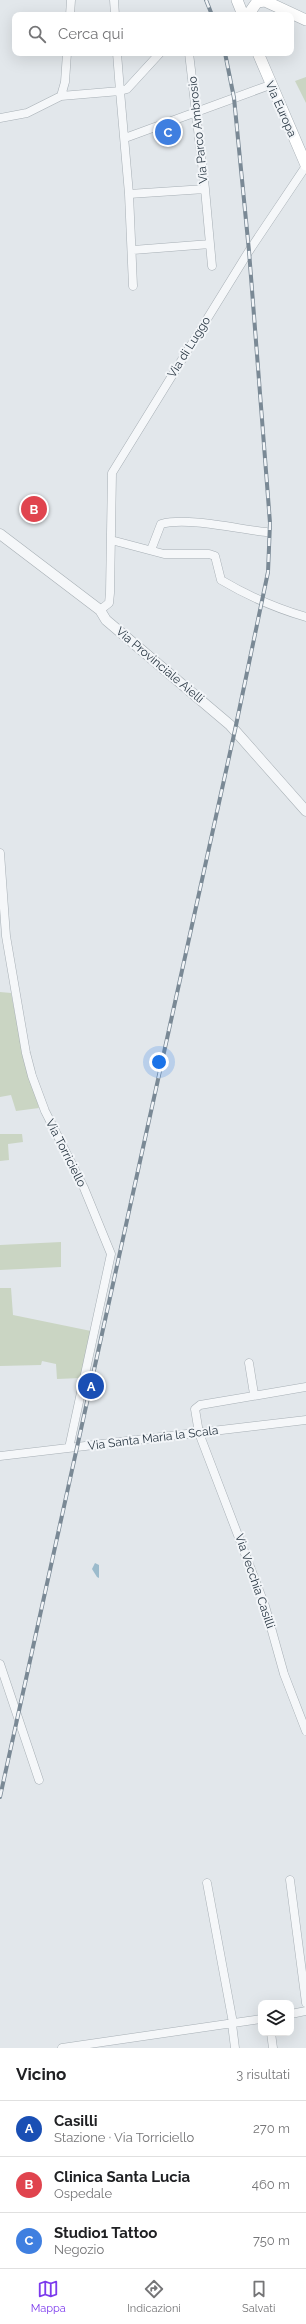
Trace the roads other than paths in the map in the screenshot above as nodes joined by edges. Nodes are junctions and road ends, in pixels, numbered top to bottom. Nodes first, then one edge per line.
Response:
1 (71, 0) edge
2 (114, 0) edge
3 (237, 0) edge
4 (274, 0) edge
5 (70, 12) edge
6 (115, 12) edge
7 (242, 12) edge
8 (249, 12) edge
9 (290, 12) joint
10 (294, 14) edge
11 (306, 20) edge
12 (67, 56) edge
13 (118, 56) edge
14 (157, 56) edge
15 (190, 56) edge
16 (259, 56) edge
17 (270, 85) junction
18 (120, 92) junction
19 (61, 96) junction
20 (198, 112) junction
21 (0, 118) edge
22 (125, 138) junction
23 (306, 166) edge
24 (205, 189) junction
25 (129, 194) junction
26 (210, 244) junction
27 (132, 250) junction
28 (212, 266) dead end
29 (133, 286) dead end
30 (266, 532) dead end
31 (0, 534) edge
32 (111, 540) junction
33 (151, 550) junction
34 (100, 610) junction
35 (306, 617) edge
36 (306, 811) edge
37 (0, 853) edge
38 (249, 1363) dead end
39 (306, 1387) edge
40 (254, 1394) junction
41 (306, 1420) edge
42 (199, 1433) junction
43 (68, 1448) junction
44 (0, 1456) edge
45 (0, 1664) edge
46 (306, 1731) edge
47 (40, 1780) dead end
48 (290, 1880) dead end
49 (207, 1883) dead end
50 (306, 2003) edge
51 (306, 2011) edge
52 (294, 2013) edge
53 (258, 2020) edge
54 (232, 2024) junction
55 (271, 2036) edge
56 (62, 2048) edge
57 (235, 2048) edge
58 (273, 2048) edge

1 - 5 street
2 - 6 street
3 - 7 main road
4 - 9 main road
8 - 9 main road
10 - 11 main road
12 - 19 street
13 - 18 street
14 - 18 street
15 - 20 street, Via Parco Ambrosio
16 - 17 main road, Via Europa
17 - 20 street
17 - 23 main road, Via Europa
18 - 19 street
18 - 22 street
19 - 21 street
20 - 22 street
20 - 24 street, Via Parco Ambrosio
22 - 25 street
23 - 32 street, Via di Luggo
24 - 25 street, Via Parco Ambrosio
24 - 26 street
25 - 27 street
26 - 27 street
26 - 28 street
27 - 29 street
30 - 33 street
31 - 34 street, Via Provinciale Aielli
32 - 33 street
32 - 34 street, Via di Luggo
33 - 35 street
34 - 36 street, Via Provinciale Aielli
37 - 43 street, Via Torriciello
38 - 40 street
39 - 40 street
40 - 42 street, Via Vecchia Casilli
41 - 42 street, Via Santa Maria la Scala
42 - 43 street, Via Santa Maria la Scala
42 - 46 street, Via Vecchia Casilli
43 - 44 street, Via Santa Maria la Scala
45 - 47 street
48 - 50 street
49 - 54 street
51 - 52 street
53 - 54 street
54 - 56 street
54 - 57 street
55 - 58 street

